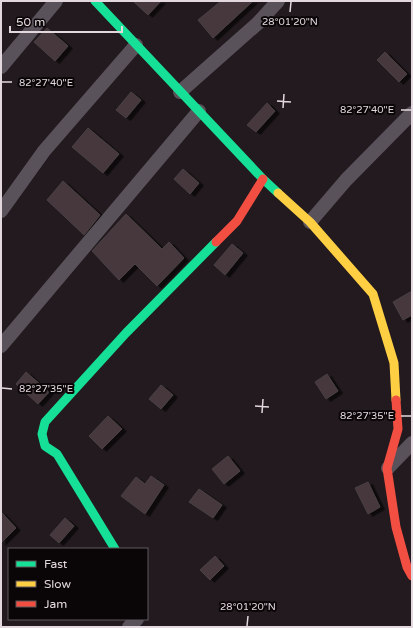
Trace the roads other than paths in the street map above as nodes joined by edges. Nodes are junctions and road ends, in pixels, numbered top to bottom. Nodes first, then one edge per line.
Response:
1 (56, 1) edge
2 (278, 1) edge
3 (101, 3) edge
4 (136, 45) junction
5 (1, 67) edge
6 (180, 92) junction
7 (199, 111) junction
8 (412, 114) edge
9 (263, 179) junction
10 (1, 211) edge
11 (310, 222) junction
12 (1, 346) edge
13 (412, 443) edge
14 (387, 468) junction
15 (114, 548) edge
16 (412, 576) edge

1 - 5 street
2 - 6 street
3 - 4 street
4 - 6 street
4 - 10 street
6 - 7 street
7 - 9 street
7 - 12 street
8 - 11 street
9 - 11 street
9 - 15 street
11 - 14 street
13 - 14 street
14 - 16 street

